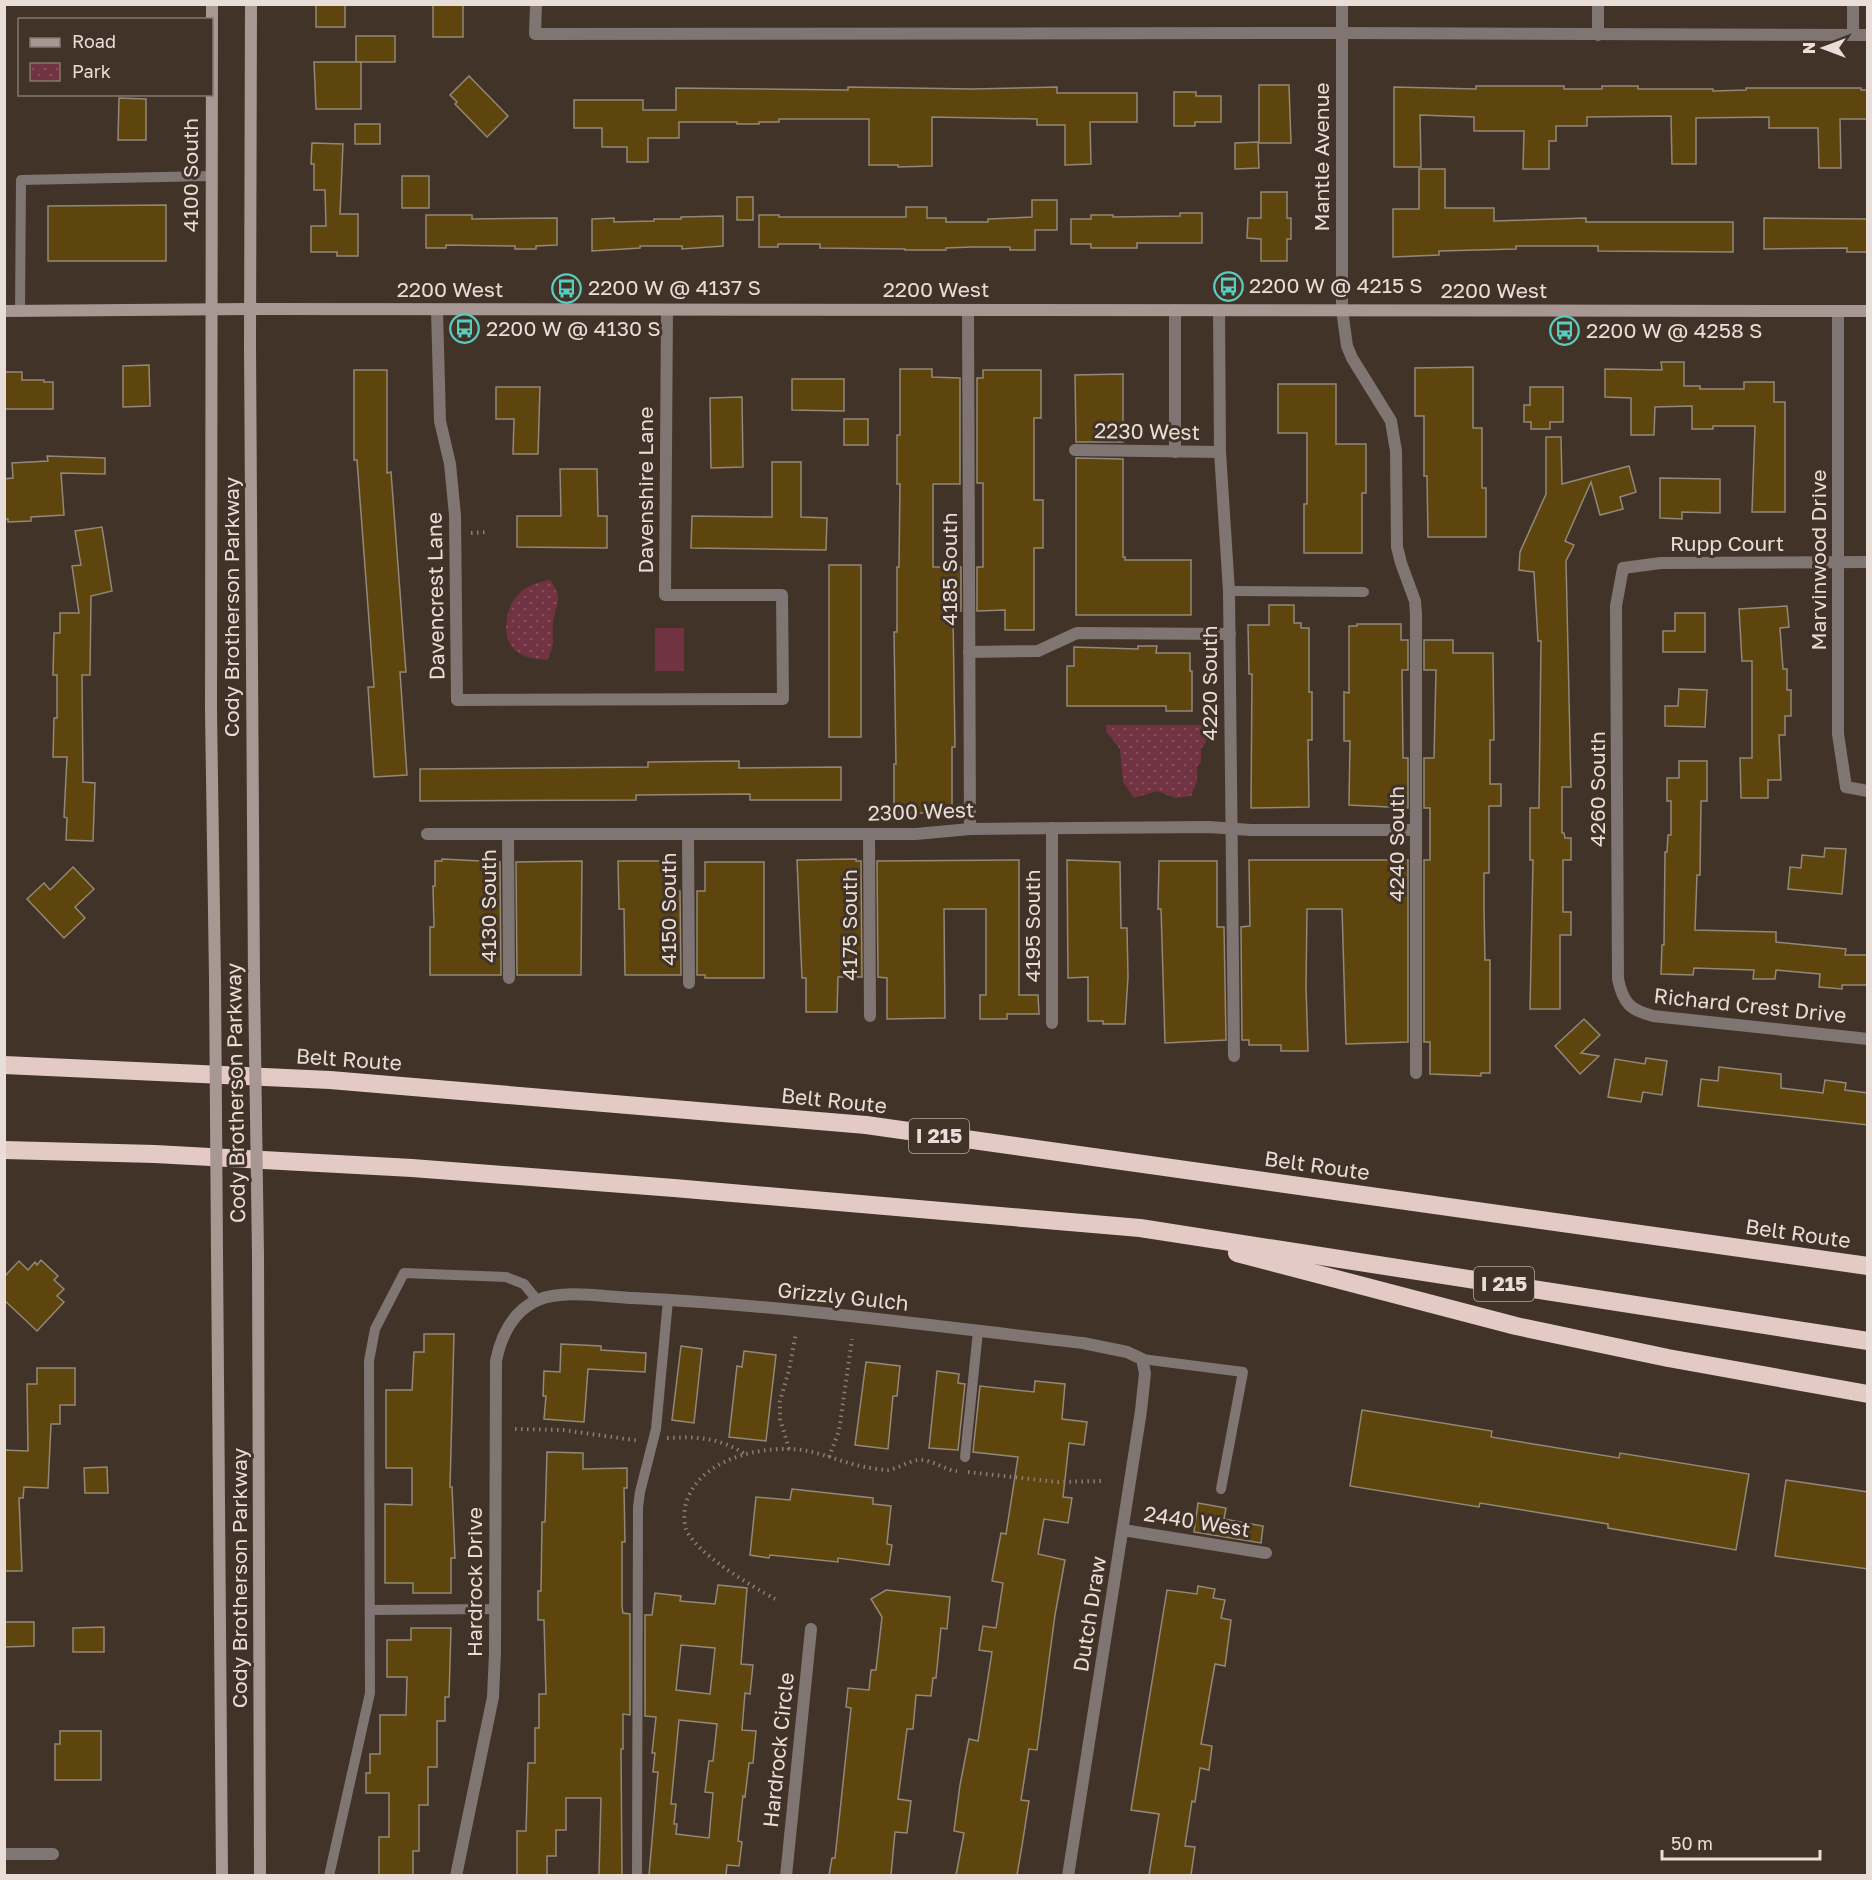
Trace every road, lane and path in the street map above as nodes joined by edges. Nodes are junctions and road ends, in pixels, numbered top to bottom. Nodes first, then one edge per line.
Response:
1 (252, 4) edge
2 (536, 4) edge
3 (1342, 4) edge
4 (1598, 4) edge
5 (1853, 4) edge
6 (1341, 33) junction
7 (1598, 35) junction
8 (1853, 35) junction
9 (1868, 35) edge
10 (211, 96) edge
11 (211, 177) junction
12 (250, 309) junction
13 (210, 310) junction
14 (437, 310) junction
15 (667, 310) junction
16 (968, 310) junction
17 (1175, 310) junction
18 (1219, 310) junction
19 (1342, 310) junction
20 (4, 311) edge
21 (20, 311) junction
22 (1838, 311) junction
23 (1868, 311) edge
24 (1075, 450) dead end
25 (1175, 452) junction
26 (1220, 452) junction
27 (1838, 562) junction
28 (1868, 562) edge
29 (1623, 568) joint
30 (1229, 591) junction
31 (1364, 592) dead end
32 (1416, 614) joint
33 (1230, 634) junction
34 (969, 652) junction
35 (783, 699) joint
36 (1868, 791) edge
37 (1052, 828) junction
38 (970, 829) junction
39 (1230, 829) junction
40 (1416, 830) junction
41 (427, 834) dead end
42 (508, 834) junction
43 (688, 834) junction
44 (870, 834) junction
45 (509, 978) dead end
46 (689, 983) dead end
47 (1630, 1007) joint
48 (870, 1016) dead end
49 (1052, 1023) dead end
50 (1868, 1039) edge
51 (1234, 1056) dead end
52 (4, 1065) edge
53 (1416, 1073) dead end
54 (4, 1150) edge
55 (257, 1158) junction
56 (1140, 1228) junction
57 (1868, 1266) edge
58 (537, 1300) junction
59 (668, 1300) junction
60 (978, 1331) junction
61 (796, 1333) dead end
62 (852, 1339) dead end
63 (1868, 1341) edge
64 (1142, 1359) junction
65 (1868, 1394) edge
66 (516, 1429) dead end
67 (667, 1438) dead end
68 (642, 1442) dead end
69 (789, 1449) junction
70 (745, 1454) junction
71 (829, 1456) junction
72 (965, 1457) dead end
73 (1104, 1481) dead end
74 (1221, 1489) dead end
75 (1123, 1530) junction
76 (1266, 1553) dead end
77 (775, 1599) dead end
78 (495, 1609) junction
79 (370, 1610) junction
80 (811, 1629) dead end
81 (4, 1854) edge
82 (53, 1854) dead end
83 (222, 1875) edge
84 (260, 1875) edge
85 (329, 1875) edge
86 (456, 1875) edge
87 (637, 1875) edge
88 (786, 1875) edge
89 (1068, 1875) edge

1 - 12 main road
2 - 6 street
3 - 6 street, Mantle Avenue
4 - 7 street
5 - 8 street
6 - 7 street
6 - 19 street, Mantle Avenue
7 - 8 street
8 - 9 street
10 - 11 main road, 4100 South
11 - 13 main road, 4100 South
11 - 21 lane
12 - 13 main road, 2200 West
12 - 14 main road, 2200 West
12 - 55 main road, Cody Brotherson Parkway, bridge
13 - 21 main road, 2200 West
13 - 83 main road, Cody Brotherson Parkway, bridge
14 - 15 main road, 2200 West
14 - 35 street, Davencrest Lane
15 - 16 main road, 2200 West
15 - 35 street, Davenshire Lane
16 - 17 main road, 2200 West
16 - 34 street, 4185 South
17 - 18 main road, 2200 West
17 - 25 street
18 - 19 main road, 2200 West
18 - 26 street, 4220 South
19 - 22 main road, 2200 West
19 - 32 street, Mantle Avenue
20 - 21 main road, 2200 West
22 - 23 main road, 2200 West
22 - 27 street, Marvinwood Drive
24 - 25 street, 2230 West
25 - 26 street, 2230 West
26 - 30 street, 4220 South
27 - 28 street, Rupp Court
27 - 29 street, Rupp Court
27 - 36 street, Marvinwood Drive
29 - 47 street, 4260 South
30 - 31 lane
30 - 33 street, 4220 South
32 - 40 street, 4240 South
33 - 34 street
33 - 39 street, 4220 South
34 - 38 street, 4185 South
37 - 38 street, 2300 West
37 - 39 street, 2300 West
37 - 49 street, 4195 South
38 - 44 street, 2300 West
39 - 40 street, 2300 West
39 - 51 street, 4220 South
40 - 53 street, 4240 South
41 - 42 street, 2300 West
42 - 43 street, 2300 West
42 - 45 street, 4130 South
43 - 44 street, 2300 West
43 - 46 street, 4150 South
44 - 48 street, 4175 South
47 - 50 street, Richard Crest Drive
52 - 57 highway, Belt Route / I 215
54 - 55 highway, I 215
55 - 56 highway, I 215
55 - 84 main road, Cody Brotherson Parkway, bridge
56 - 63 highway, I 215
56 - 65 highway
58 - 59 street, Grizzly Gulch
58 - 78 street, Hardrock Drive
58 - 79 lane
59 - 60 street, Grizzly Gulch
59 - 87 lane
60 - 64 street, Grizzly Gulch
60 - 72 lane
61 - 69 path
62 - 71 path
64 - 74 lane
64 - 75 street, Dutch Draw
66 - 68 path
67 - 70 path
69 - 70 path
69 - 71 path
70 - 77 path
71 - 73 path
75 - 76 street, 2440 West
75 - 89 street, Dutch Draw
78 - 79 lane
78 - 86 street, Hardrock Drive
79 - 85 lane
80 - 88 street, Hardrock Circle
81 - 82 street

